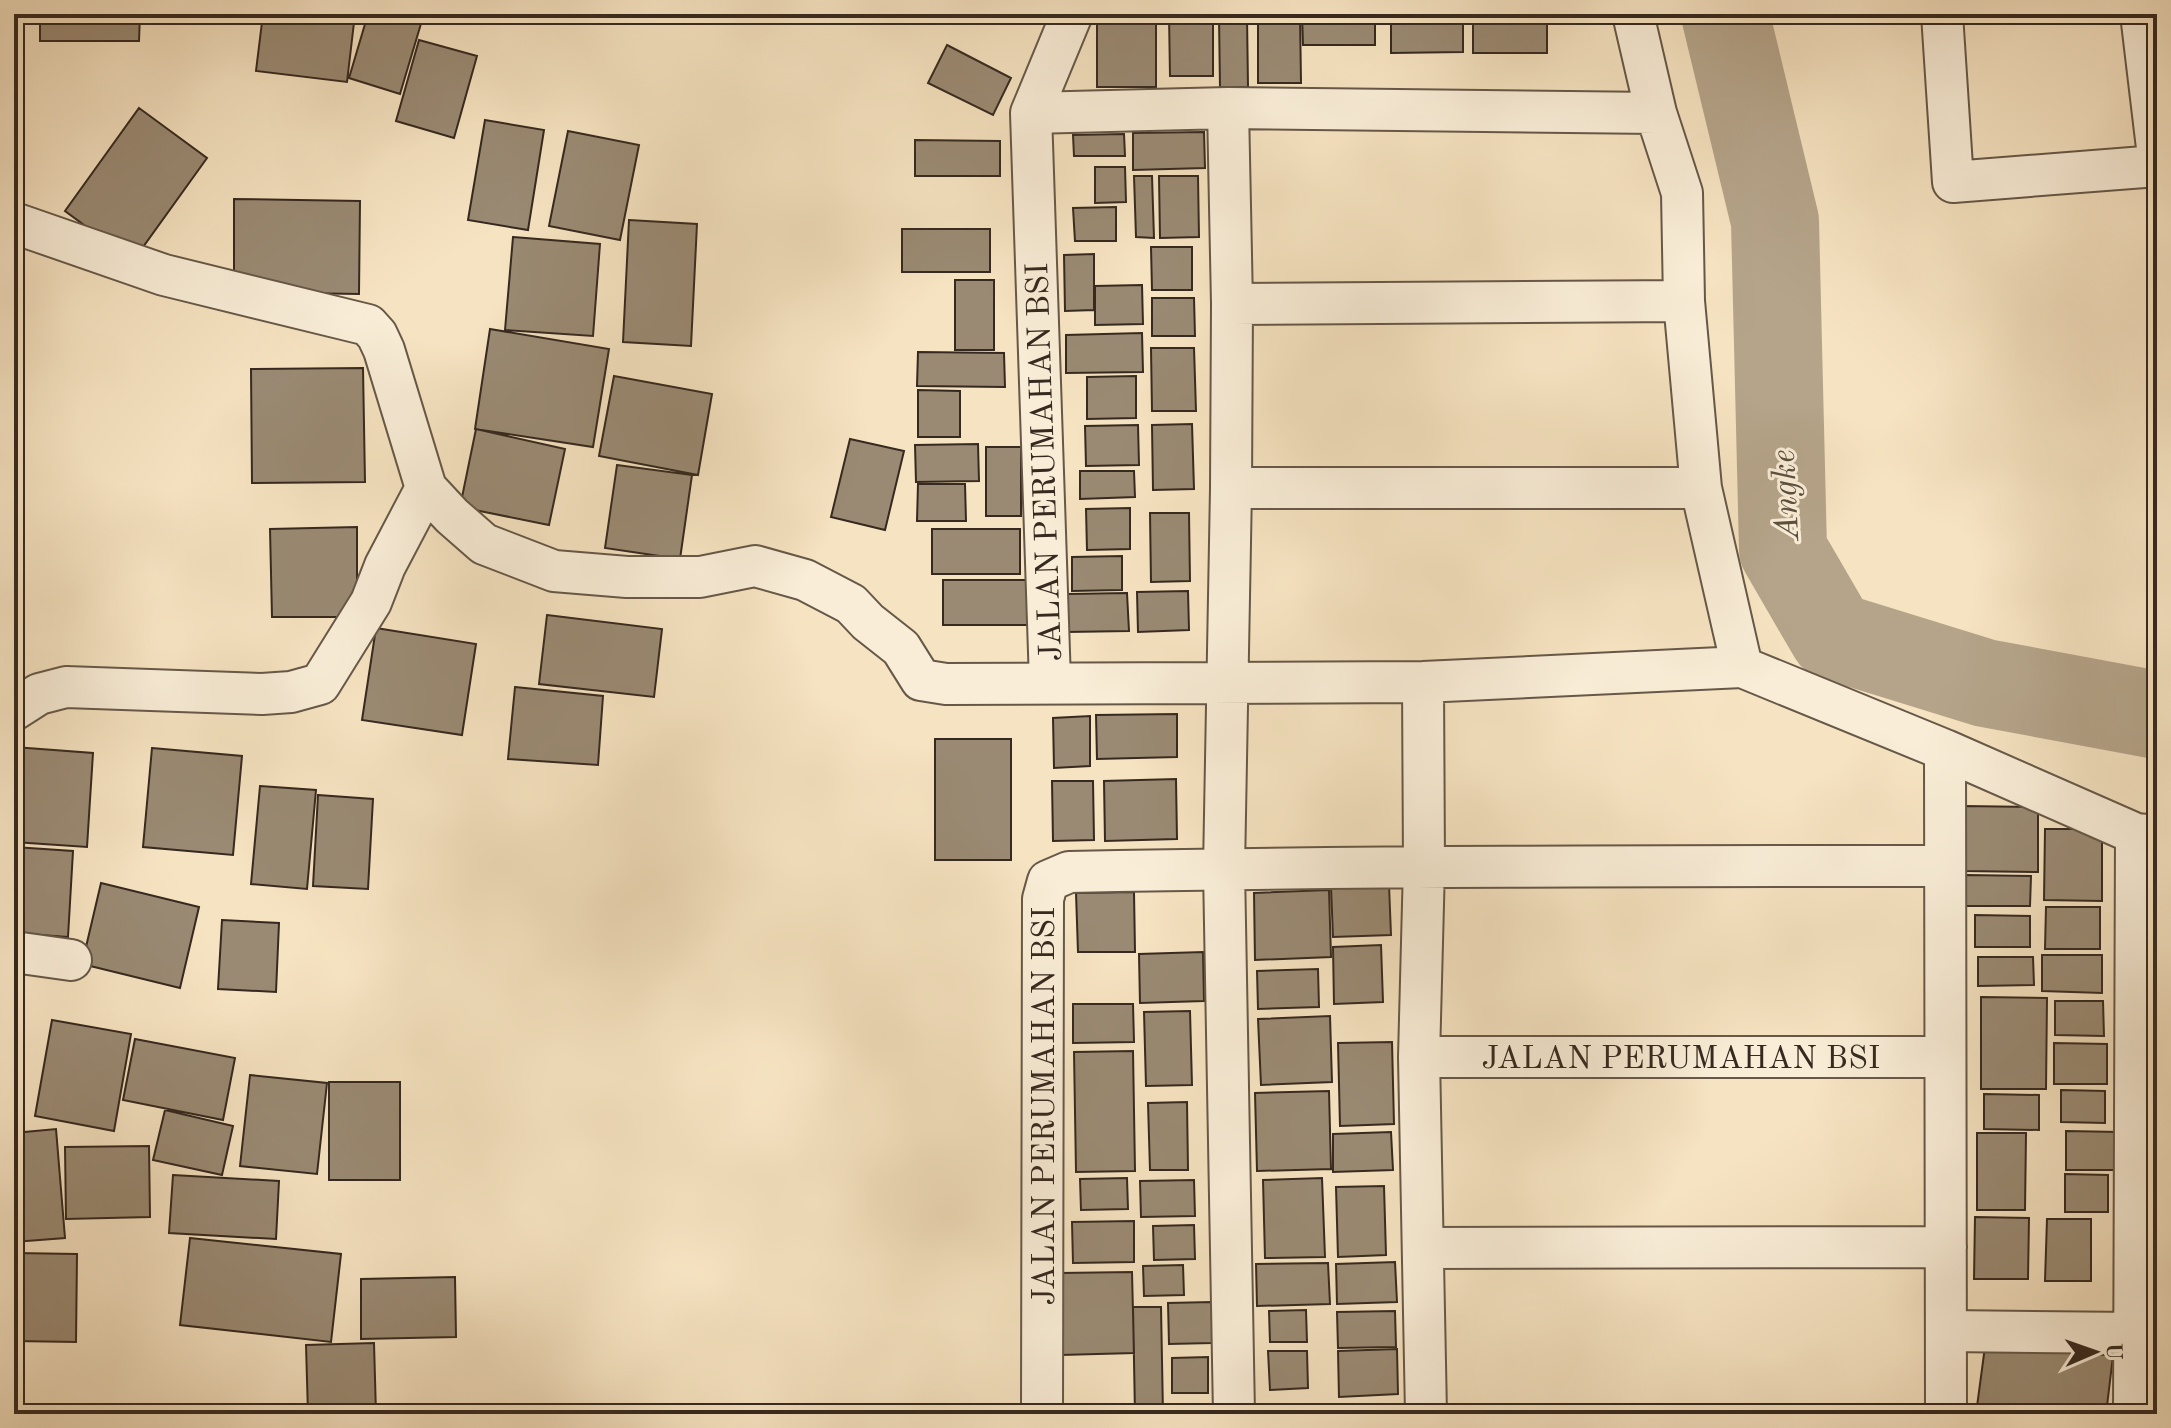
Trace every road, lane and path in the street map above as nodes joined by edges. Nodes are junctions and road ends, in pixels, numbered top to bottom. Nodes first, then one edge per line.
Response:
1 (1072, 14) edge
2 (1633, 14) edge
3 (1942, 14) edge
4 (2141, 14) edge
5 (1228, 108) junction
6 (1031, 113) junction
7 (1656, 113) junction
8 (2157, 148) edge
9 (2157, 166) edge
10 (14, 223) edge
11 (1684, 301) junction
12 (1232, 304) junction
13 (426, 488) junction
14 (1231, 488) junction
15 (1701, 488) junction
16 (1742, 667) junction
17 (1050, 682) junction
18 (1228, 682) junction
19 (1423, 682) junction
20 (14, 710) edge
21 (1945, 750) junction
22 (2147, 835) edge
23 (1424, 866) junction
24 (1945, 866) junction
25 (1224, 869) junction
26 (14, 952) edge
27 (71, 960) dead end
28 (1419, 1057) junction
29 (1944, 1057) junction
30 (1946, 1247) junction
31 (1423, 1248) junction
32 (1947, 1331) junction
33 (2134, 1333) junction
34 (1042, 1414) edge
35 (1234, 1414) edge
36 (1426, 1414) edge
37 (1946, 1414) edge
38 (2134, 1414) edge

1 - 6 street, JALAN PERUMAHAN BSI
2 - 7 street
3 - 9 street
4 - 8 street
5 - 6 street
5 - 7 street
5 - 12 street
6 - 17 street, JALAN PERUMAHAN BSI
7 - 11 street
10 - 13 street
11 - 12 street
11 - 15 street
12 - 14 street
13 - 17 street
13 - 20 street
14 - 15 street
14 - 18 street
15 - 16 street
16 - 19 street, JALAN PERUMAHAN BSI
16 - 21 street, JALAN PERUMAHAN BSI
17 - 18 street, JALAN PERUMAHAN BSI
18 - 19 street, JALAN PERUMAHAN BSI
18 - 25 street
19 - 23 street
21 - 22 street, JALAN PERUMAHAN BSI
21 - 24 street
22 - 33 street, JALAN PERUMAHAN BSI
23 - 24 street, JALAN PERUMAHAN BSI
23 - 25 street, JALAN PERUMAHAN BSI
23 - 28 street
24 - 29 street
25 - 34 street, JALAN PERUMAHAN BSI
25 - 35 street
26 - 27 street
28 - 29 street, JALAN PERUMAHAN BSI
28 - 31 street
29 - 30 street
30 - 31 street
30 - 32 street
31 - 36 street
32 - 33 street
32 - 37 street
33 - 38 street, JALAN PERUMAHAN BSI

